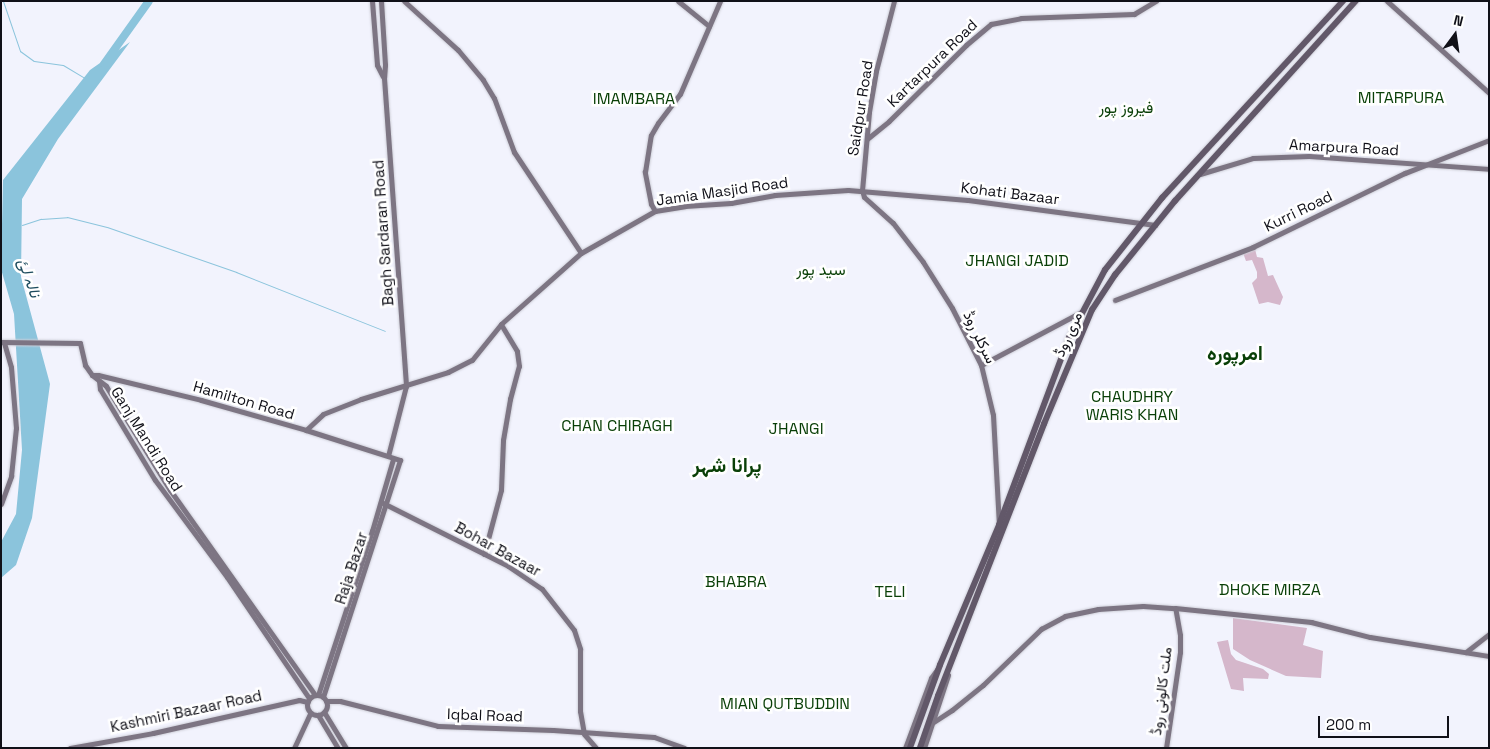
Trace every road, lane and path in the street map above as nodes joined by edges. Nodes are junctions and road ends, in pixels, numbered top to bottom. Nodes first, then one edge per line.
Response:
1 (372, 1) edge
2 (381, 1) edge
3 (404, 1) edge
4 (678, 1) edge
5 (720, 1) edge
6 (894, 1) edge
7 (1156, 1) edge
8 (1343, 1) edge
9 (1356, 1) edge
10 (1387, 1) edge
11 (709, 26) junction
12 (383, 34) junction
13 (375, 35) junction
14 (384, 78) junction
15 (1489, 93) edge
16 (867, 139) junction
17 (1489, 140) edge
18 (1425, 165) junction
19 (1489, 169) edge
20 (1200, 174) junction
21 (862, 190) junction
22 (655, 210) junction
23 (1141, 224) junction
24 (1155, 225) junction
25 (581, 253) junction
26 (1115, 300) dead end
27 (1081, 312) junction
28 (501, 324) junction
29 (3, 342) edge
30 (981, 365) junction
31 (92, 375) junction
32 (406, 386) junction
33 (306, 430) junction
34 (388, 456) junction
35 (168, 492) junction
36 (383, 503) junction
37 (1, 504) edge
38 (999, 525) junction
39 (484, 554) junction
40 (1174, 608) junction
41 (1489, 634) edge
42 (1466, 652) junction
43 (1489, 656) edge
44 (940, 665) junction
45 (948, 672) junction
46 (320, 697) junction
47 (308, 700) junction
48 (324, 712) junction
49 (310, 713) junction
50 (318, 715) junction
51 (932, 723) junction
52 (584, 734) junction
53 (646, 738) junction
54 (70, 748) edge
55 (294, 748) edge
56 (338, 748) edge
57 (346, 748) edge
58 (596, 748) edge
59 (674, 748) edge
60 (684, 748) edge
61 (905, 748) edge
62 (910, 748) edge
63 (920, 748) edge
64 (924, 748) edge
65 (1166, 748) edge

1 - 13 street, Bagh Sardaran Road
2 - 12 street, Bagh Sardaran Road
3 - 25 street
4 - 11 street
5 - 11 street
6 - 16 street, Saidpur Road
7 - 16 street, Kartarpura Road
8 - 23 main road, مری روڈ
9 - 20 main road, مری روڈ
10 - 15 street
11 - 22 street
12 - 13 street
12 - 14 street, Bagh Sardaran Road
13 - 14 street, Bagh Sardaran Road
14 - 32 street, Bagh Sardaran Road
16 - 21 street, Saidpur Road
17 - 18 street, Kurri Road
18 - 19 street, Amarpura Road
18 - 20 street, Amarpura Road
18 - 26 street, Kurri Road
20 - 24 main road, مری روڈ
21 - 22 street, Jamia Masjid Road
21 - 23 street, Kohati Bazaar
21 - 30 street, سرکلر روڈ
22 - 25 street, Jamia Masjid Road
23 - 24 street, Kohati Bazaar
23 - 27 main road, مری روڈ
24 - 45 main road, مری روڈ
25 - 28 street, Jamia Masjid Road
27 - 30 street
27 - 38 main road, مری روڈ
28 - 32 street, Jamia Masjid Road
28 - 39 street
29 - 31 street
29 - 37 street
30 - 38 street, سرکلر روڈ
31 - 33 street, Hamilton Road
31 - 35 street, Ganj Mandi Road
32 - 33 street, Jamia Masjid Road
32 - 34 street, Bagh Sardaran Road
33 - 34 street, Hamilton Road
34 - 36 street, Raja Bazar
35 - 46 street, Ganj Mandi Road
35 - 47 street, Ganj Mandi Road
36 - 39 street, Bohar Bazaar
36 - 46 street, Raja Bazar
38 - 44 main road, مری روڈ
39 - 52 street, Bohar Bazaar
40 - 42 street
40 - 51 street
40 - 65 street, ملت کالونی روڈ
41 - 42 street
42 - 43 street
44 - 61 street
44 - 62 main road, مری روڈ
45 - 51 street
45 - 63 main road, مری روڈ
46 - 47 street
46 - 48 street
46 - 52 street, Iqbal Road
47 - 49 street
47 - 54 street, Kashmiri Bazaar Road
48 - 50 street
48 - 57 street
49 - 50 street
49 - 55 street
50 - 56 street
51 - 64 street
52 - 53 street, Iqbal Road
52 - 58 street
53 - 59 street, Iqbal Road
53 - 60 street, Iqbal Road

